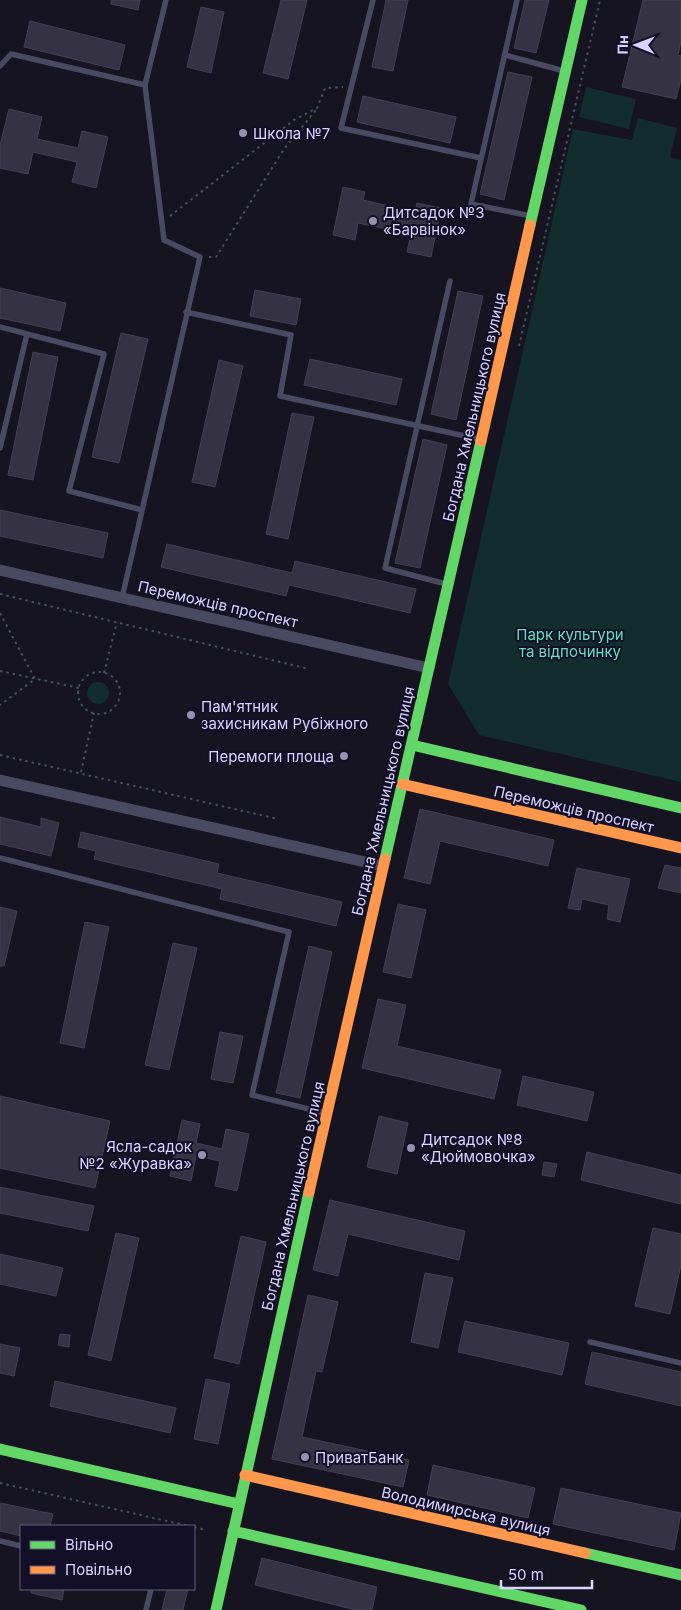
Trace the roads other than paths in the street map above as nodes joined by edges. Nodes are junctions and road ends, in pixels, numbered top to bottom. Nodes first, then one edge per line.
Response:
1 (166, 0) edge
2 (372, 0) edge
3 (517, 0) edge
4 (582, 0) edge
5 (505, 55) junction
6 (0, 66) edge
7 (567, 71) junction
8 (145, 85) junction
9 (481, 158) junction
10 (533, 217) junction
11 (450, 281) dead end
12 (186, 312) junction
13 (0, 327) edge
14 (27, 334) junction
15 (418, 425) junction
16 (481, 439) junction
17 (0, 448) edge
18 (142, 510) junction
19 (0, 570) edge
20 (448, 585) junction
21 (122, 598) junction
22 (429, 668) junction
23 (412, 745) junction
24 (0, 780) edge
25 (402, 784) junction
26 (681, 808) edge
27 (681, 848) edge
28 (0, 858) edge
29 (383, 866) junction
30 (327, 1113) junction
31 (590, 1342) dead end
32 (681, 1363) edge
33 (0, 1449) edge
34 (245, 1475) junction
35 (239, 1504) junction
36 (233, 1531) junction
37 (0, 1541) edge
38 (20, 1546) edge
39 (681, 1575) edge
40 (151, 1590) edge
41 (146, 1610) edge
42 (216, 1610) edge
43 (581, 1610) edge

1 - 8 lane
2 - 9 lane
3 - 5 lane
4 - 7 street, Богдана Хмельницького вулиця
5 - 7 lane
5 - 9 lane
6 - 8 lane
7 - 10 street, Богдана Хмельницького вулиця
8 - 12 lane
9 - 10 lane
10 - 16 street, Богдана Хмельницького вулиця
11 - 15 lane
12 - 15 lane
12 - 18 lane
13 - 14 lane
14 - 17 lane
14 - 18 lane
15 - 16 lane
15 - 20 lane
16 - 20 street, Богдана Хмельницького вулиця
18 - 21 lane
19 - 21 street, Переможців проспект
20 - 22 street, Богдана Хмельницького вулиця
21 - 22 street, Переможців проспект
22 - 23 street, Богдана Хмельницького вулиця
23 - 25 street, Богдана Хмельницького вулиця
23 - 26 street, Переможців проспект
24 - 29 street
25 - 27 street, Переможців проспект
25 - 29 street, Богдана Хмельницького вулиця
28 - 30 lane
29 - 30 street, Богдана Хмельницького вулиця
30 - 34 street, Богдана Хмельницького вулиця
31 - 32 lane
33 - 35 street
34 - 35 street, Богдана Хмельницького вулиця
34 - 39 street, Володимирська вулиця
35 - 36 street, Богдана Хмельницького вулиця
36 - 42 street, Богдана Хмельницького вулиця
36 - 43 street
37 - 38 lane
40 - 41 lane

